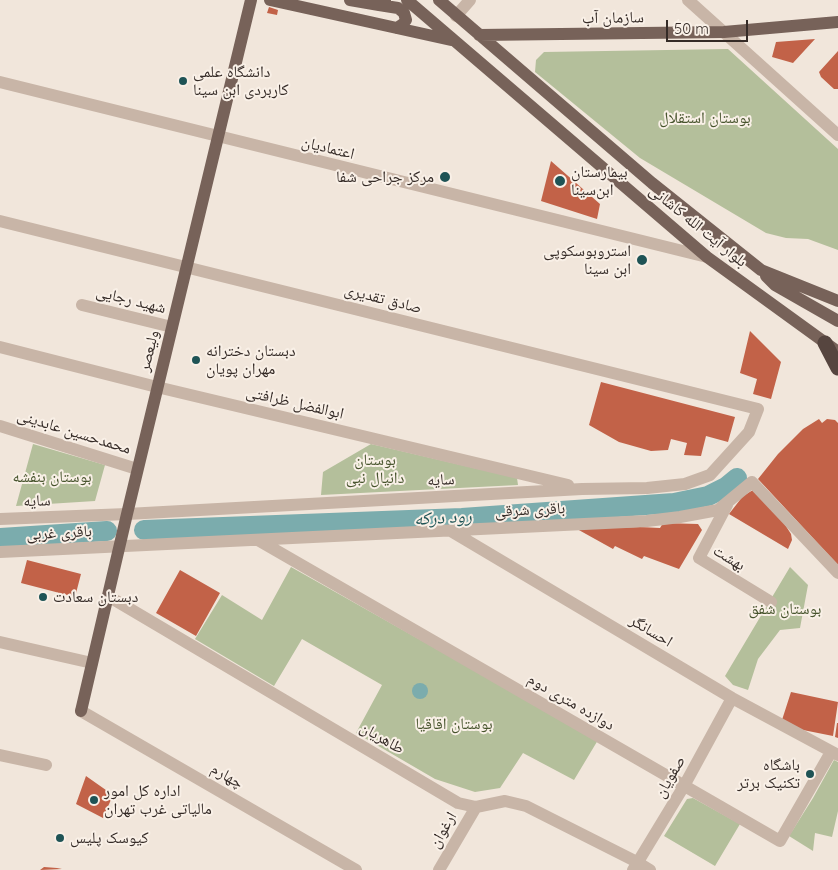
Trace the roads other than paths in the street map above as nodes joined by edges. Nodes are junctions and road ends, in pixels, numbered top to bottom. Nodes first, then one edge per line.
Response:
1 (251, 0) edge
2 (270, 0) edge
3 (350, 0) edge
4 (407, 0) edge
5 (439, 0) edge
6 (470, 0) edge
7 (688, 0) edge
8 (383, 2) edge
9 (456, 16) junction
10 (838, 22) edge
11 (397, 28) junction
12 (724, 32) junction
13 (479, 35) junction
14 (454, 41) junction
15 (0, 82) edge
16 (838, 135) edge
17 (218, 138) junction
18 (0, 221) edge
19 (706, 258) junction
20 (186, 267) junction
21 (761, 270) junction
22 (838, 301) edge
23 (82, 305) dead end
24 (838, 321) edge
25 (172, 327) junction
26 (831, 342) edge
27 (0, 347) edge
28 (838, 352) edge
29 (838, 368) edge
30 (158, 387) junction
31 (758, 409) joint
32 (0, 426) edge
33 (137, 469) junction
34 (582, 489) junction
35 (729, 502) junction
36 (127, 514) junction
37 (0, 519) edge
38 (451, 530) junction
39 (258, 540) junction
40 (119, 547) junction
41 (0, 552) edge
42 (838, 573) edge
43 (108, 596) junction
44 (771, 602) dead end
45 (0, 642) edge
46 (92, 663) junction
47 (732, 698) junction
48 (81, 711) joint
49 (835, 753) edge
50 (0, 755) edge
51 (46, 766) dead end
52 (684, 786) junction
53 (476, 807) junction
54 (635, 866) edge
55 (442, 869) edge
56 (356, 870) edge
57 (650, 870) edge

1 - 17 main road, ولیعصر
2 - 11 main road
3 - 8 main road
4 - 14 main road, بلوار آیت الله کاشانی
5 - 9 main road, بلوار آیت الله کاشانی
6 - 9 street
7 - 12 street
8 - 11 main road
9 - 13 main road, بلوار آیت الله کاشانی
10 - 12 main road, سازمان آب
11 - 14 main road
12 - 13 main road, سازمان آب
12 - 16 street
13 - 21 main road, بلوار آیت الله کاشانی
14 - 19 main road, بلوار آیت الله کاشانی
15 - 17 street, اعتمادیان
17 - 19 street, اعتمادیان
17 - 20 main road, ولیعصر
18 - 20 street, صادق تقدیری
19 - 26 main road, بلوار آیت الله کاشانی
20 - 25 main road, ولیعصر
20 - 31 street, صادق تقدیری
21 - 22 main road, بلوار آیت الله کاشانی
21 - 24 main road
23 - 25 street, شهید رجایی
25 - 30 main road, ولیعصر
26 - 28 main road, بلوار آیت الله کاشانی
26 - 29 highway
27 - 30 street, ابوالفضل ظرافتی
30 - 33 main road, ولیعصر
30 - 34 street, ابوالفضل ظرافتی
31 - 34 street, سایه
32 - 33 street, محمدحسین عابدینی
33 - 36 main road, ولیعصر
34 - 36 street, سایه
35 - 38 street, باقری شرقی
35 - 42 street, باقری شرقی
35 - 44 street, بهشت
36 - 37 street, سایه
36 - 40 main road, ولیعصر
38 - 39 street, باقری شرقی
38 - 47 street, احسانگر
39 - 40 street, باقری شرقی
39 - 52 street, دوازده متری دوم
40 - 41 street, باقری غربی
40 - 43 main road, ولیعصر
43 - 46 main road, ولیعصر
43 - 53 street, طاهریان
45 - 46 street
46 - 48 main road, ولیعصر
47 - 49 street, احسانگر
47 - 52 street, صفویان
48 - 56 street, چهارم
49 - 52 street, دوازده متری دوم
50 - 51 street
52 - 54 street, صفویان
53 - 54 street
53 - 55 street, ارغوان
54 - 57 street

